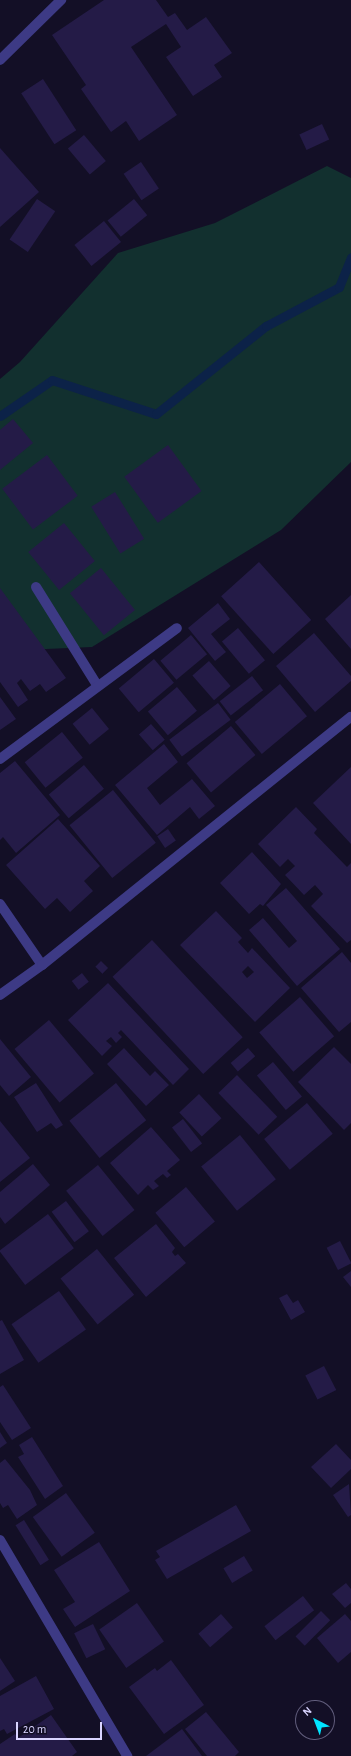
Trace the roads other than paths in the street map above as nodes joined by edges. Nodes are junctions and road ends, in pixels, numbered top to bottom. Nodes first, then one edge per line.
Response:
1 (61, 0) edge
2 (0, 60) edge
3 (36, 587) dead end
4 (177, 628) dead end
5 (96, 685) junction
6 (351, 717) edge
7 (0, 759) edge
8 (0, 904) edge
9 (42, 965) junction
10 (0, 995) edge
11 (0, 1540) edge
12 (127, 1756) edge

1 - 2 street
3 - 5 street
4 - 5 street
5 - 7 street
6 - 9 street
8 - 9 street
9 - 10 street
11 - 12 street

